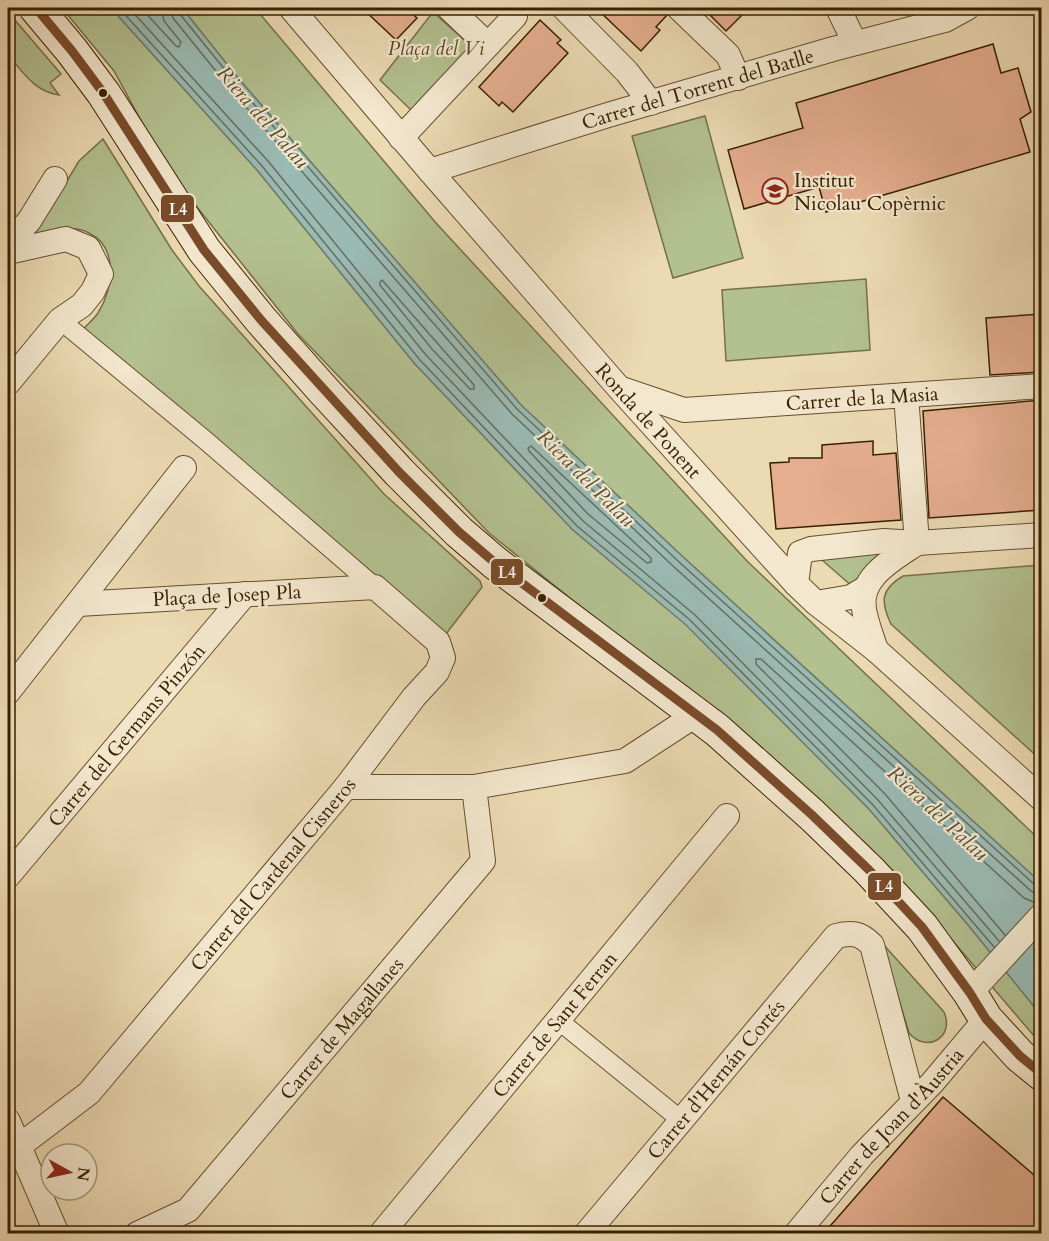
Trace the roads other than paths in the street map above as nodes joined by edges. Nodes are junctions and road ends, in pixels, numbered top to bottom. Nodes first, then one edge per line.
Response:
1 (36, 8) edge
2 (291, 8) edge
3 (449, 8) edge
4 (564, 8) edge
5 (679, 8) edge
6 (838, 8) edge
7 (967, 8) edge
8 (515, 16) dead end
9 (855, 43) junction
10 (488, 45) junction
11 (738, 78) junction
12 (651, 103) junction
13 (401, 138) junction
14 (430, 171) junction
15 (56, 179) dead end
16 (8, 244) edge
17 (8, 252) edge
18 (60, 320) junction
19 (8, 383) edge
20 (1041, 386) edge
21 (619, 388) junction
22 (906, 395) junction
23 (684, 410) junction
24 (663, 434) junction
25 (184, 468) dead end
26 (1041, 536) edge
27 (917, 543) junction
28 (796, 584) junction
29 (375, 587) junction
30 (866, 588) junction
31 (245, 594) junction
32 (816, 603) junction
33 (78, 604) junction
34 (876, 650) junction
35 (8, 692) edge
36 (697, 714) junction
37 (346, 787) junction
38 (474, 787) junction
39 (1041, 799) edge
40 (727, 816) dead end
41 (8, 876) edge
42 (1041, 915) edge
43 (978, 1006) junction
44 (558, 1020) junction
45 (1041, 1074) edge
46 (913, 1101) junction
47 (681, 1120) junction
48 (8, 1121) edge
49 (18, 1147) junction
50 (57, 1233) edge
51 (137, 1233) edge
52 (381, 1233) edge
53 (586, 1233) edge
54 (796, 1233) edge

1 - 36 main road
2 - 13 street, Ronda de Ponent
3 - 10 street
4 - 12 street
5 - 11 street
6 - 9 street
7 - 9 street, Carrer del Torrent del Batlle
8 - 10 street
9 - 11 street, Carrer del Torrent del Batlle
10 - 13 street
11 - 12 street, Carrer del Torrent del Batlle
12 - 14 street, Carrer del Torrent del Batlle
13 - 14 street, Ronda de Ponent
14 - 21 street, Ronda de Ponent
15 - 16 street
17 - 18 street
18 - 19 street
18 - 29 street
20 - 22 street, Carrer de la Masia
21 - 23 street, Carrer de la Masia
21 - 24 street, Ronda de Ponent
22 - 23 street, Carrer de la Masia
22 - 27 street
23 - 24 street
24 - 28 street, Ronda de Ponent
25 - 33 street
26 - 27 street
27 - 28 street
27 - 30 street
28 - 32 street, Ronda de Ponent
29 - 31 street, Plaça de Josep Pla
29 - 37 street, Carrer del Cardenal Cisneros
30 - 32 street
30 - 34 street
31 - 33 street, Plaça de Josep Pla
31 - 41 street, Carrer del Germans Pinzón
32 - 34 street, Ronda de Ponent
33 - 35 street
34 - 39 street, Ronda de Ponent
36 - 38 street
36 - 43 main road
37 - 38 street
37 - 49 street, Carrer del Cardenal Cisneros
38 - 51 street, Carrer de Magallanes
40 - 44 street, Carrer de Sant Ferran
42 - 43 street, Carrer de Joan d'Àustria
43 - 45 main road
43 - 46 street, Carrer de Joan d'Àustria
44 - 47 street
44 - 52 street, Carrer de Sant Ferran
46 - 47 street, Carrer d'Hernán Cortés
46 - 54 street, Carrer de Joan d'Àustria
47 - 53 street, Carrer d'Hernán Cortés
48 - 49 street
49 - 50 street

